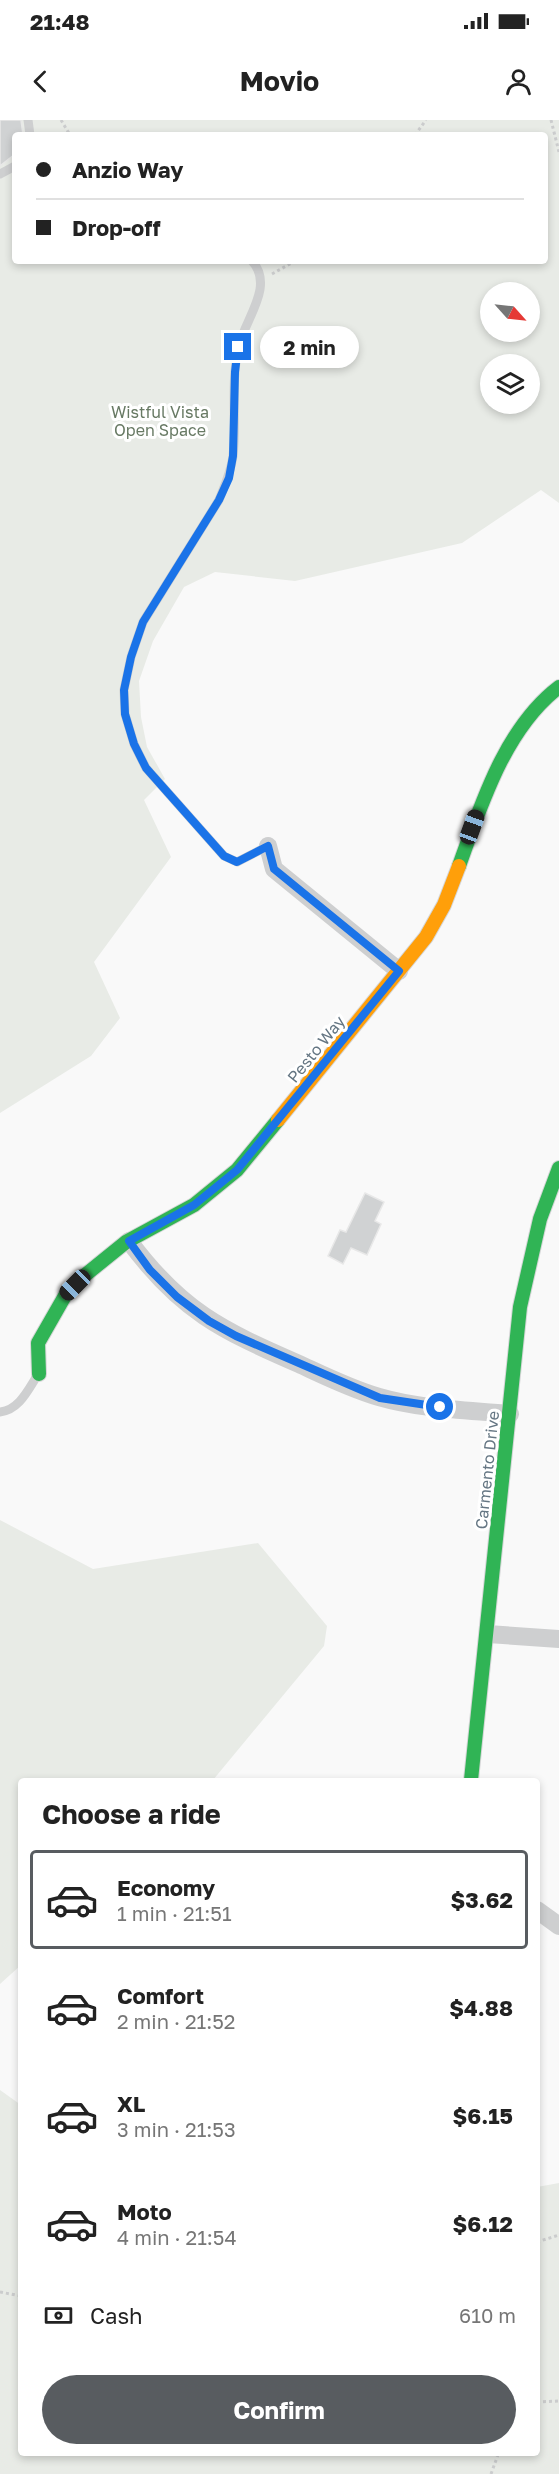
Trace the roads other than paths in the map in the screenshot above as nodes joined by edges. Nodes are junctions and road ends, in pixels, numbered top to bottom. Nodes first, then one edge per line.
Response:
1 (254, 264) edge
2 (559, 687) edge
3 (268, 846) joint
4 (399, 971) junction
5 (559, 1168) edge
6 (129, 1241) junction
7 (39, 1374) joint
8 (0, 1412) edge
9 (510, 1414) junction
10 (488, 1634) junction
11 (559, 1640) edge
12 (471, 1778) edge
13 (540, 1912) edge
14 (559, 1926) edge

1 - 3 lane
2 - 4 street, Pesto Way
3 - 4 street
4 - 6 street, Pesto Way
5 - 9 street, Carmento Drive
6 - 7 street, Pesto Way
6 - 9 street
7 - 8 lane
9 - 10 street, Carmento Drive
10 - 11 street
10 - 12 street, Carmento Drive
13 - 14 street

